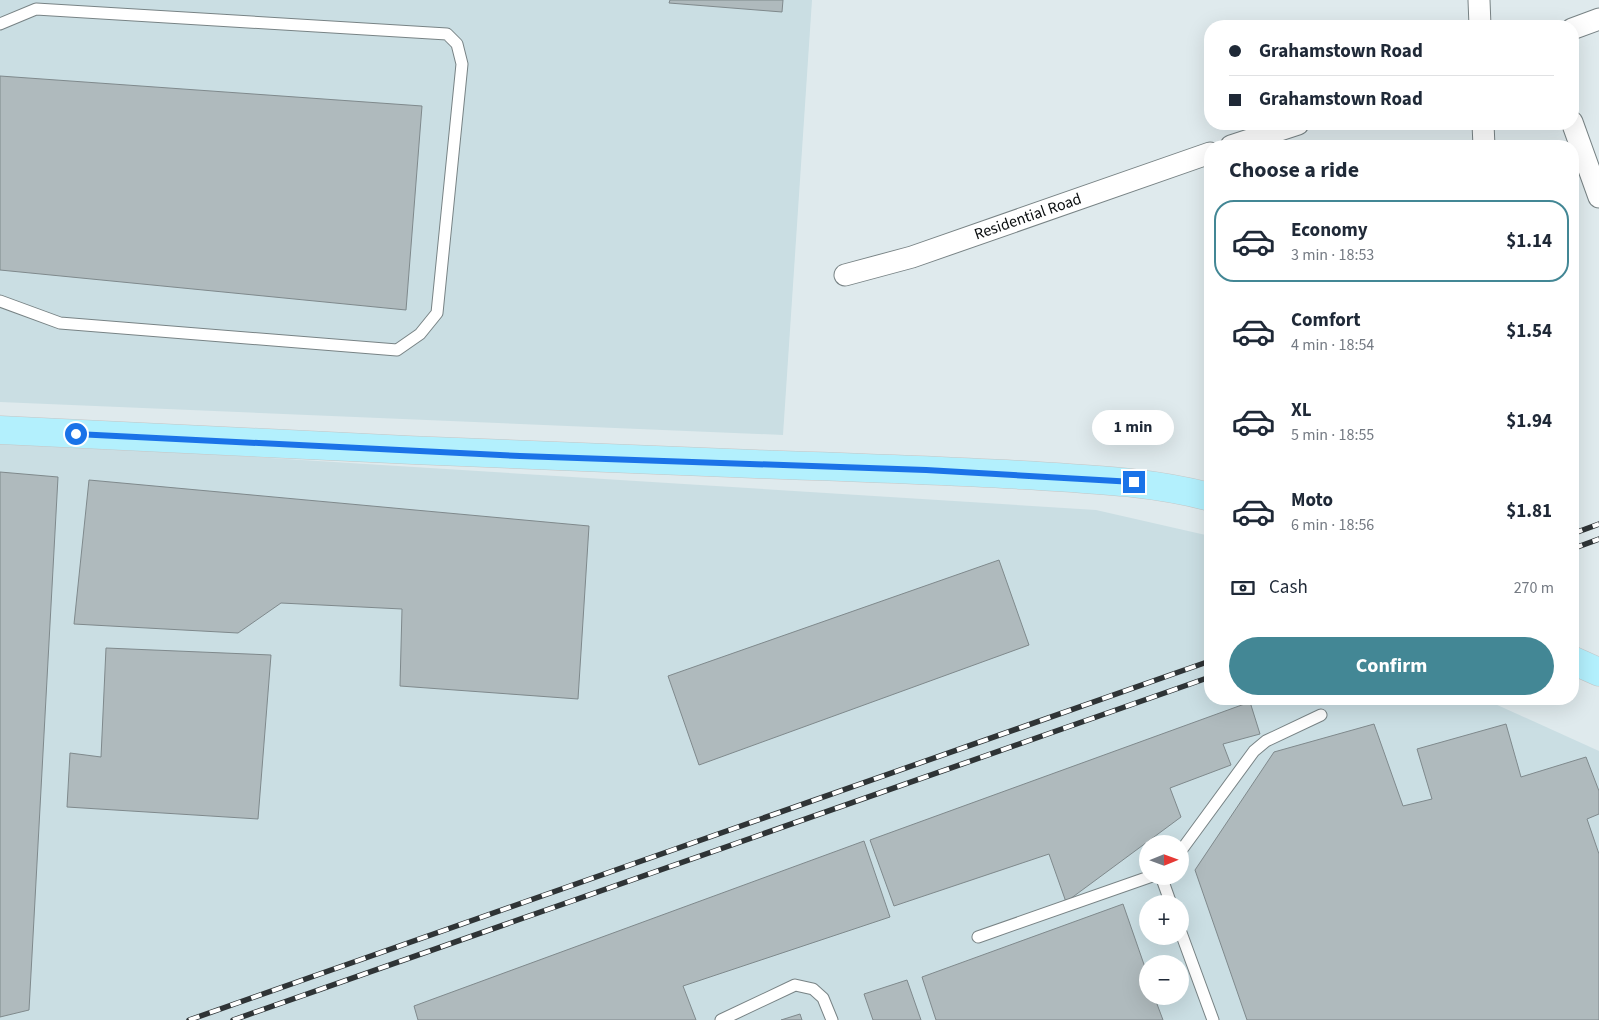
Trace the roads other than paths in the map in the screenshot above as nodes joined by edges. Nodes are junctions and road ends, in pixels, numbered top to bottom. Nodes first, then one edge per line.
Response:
1 (1479, 0) edge
2 (1599, 19) edge
3 (1480, 20) edge
4 (0, 24) edge
5 (1579, 26) edge
6 (1280, 130) edge
7 (1249, 140) edge
8 (1579, 141) edge
9 (1204, 156) edge
10 (1599, 197) edge
11 (845, 275) dead end
12 (0, 301) edge
13 (0, 430) edge
14 (1204, 496) edge
15 (1579, 663) edge
16 (1599, 672) edge
17 (1321, 715) dead end
18 (1189, 840) edge
19 (1139, 881) edge
20 (978, 937) dead end
21 (1186, 945) edge
22 (721, 1020) edge
23 (832, 1020) edge
24 (1213, 1020) edge

1 - 3 street
2 - 5 street
4 - 12 lane
6 - 7 street
8 - 10 street
9 - 11 street, Residential Road
13 - 14 main road
15 - 16 main road
17 - 18 lane
19 - 20 lane
21 - 24 lane
22 - 23 lane

